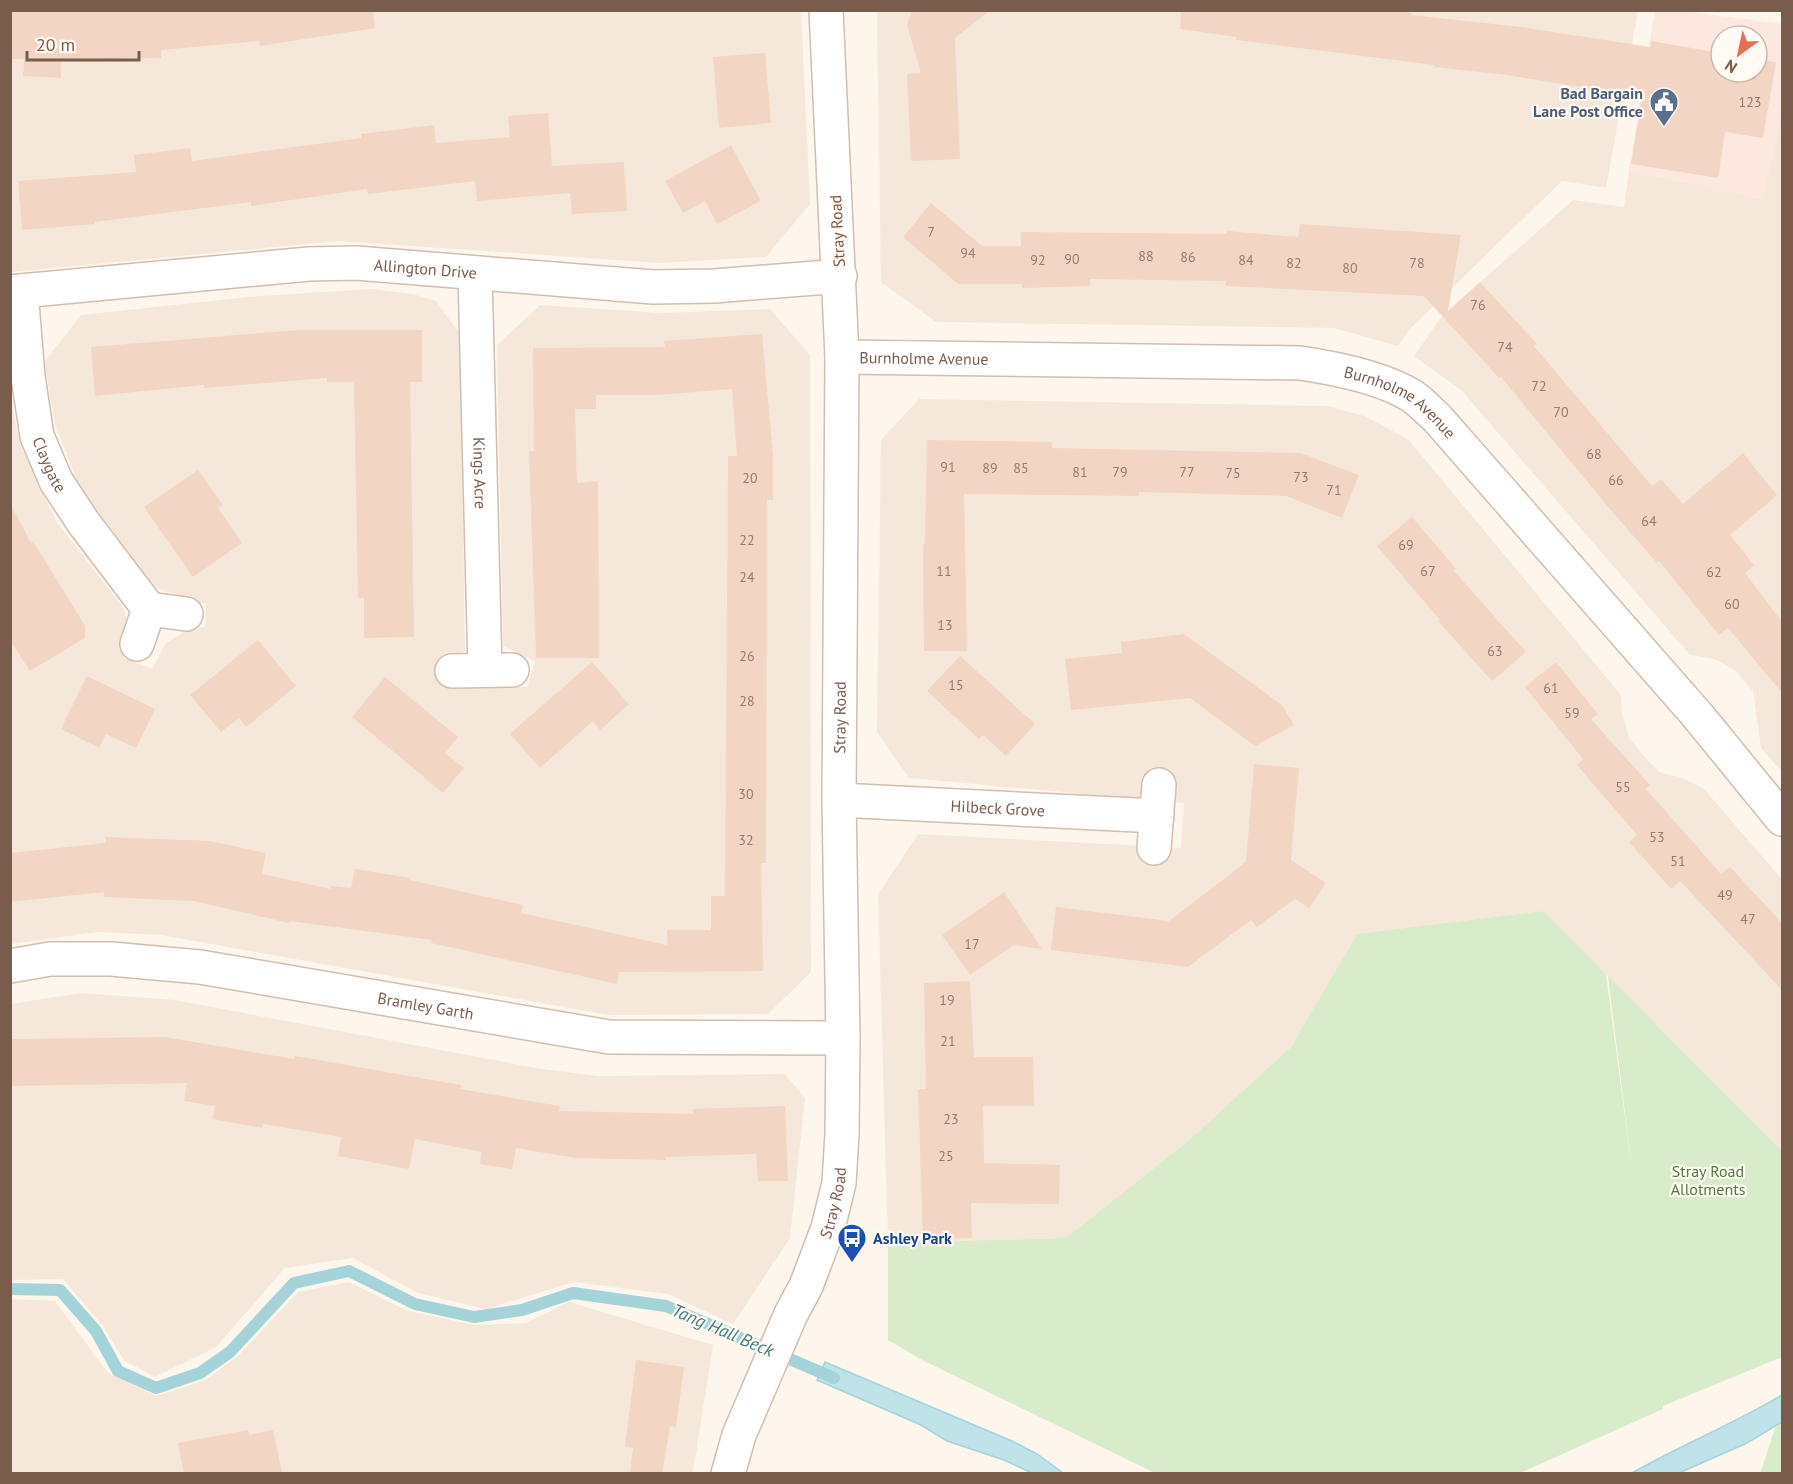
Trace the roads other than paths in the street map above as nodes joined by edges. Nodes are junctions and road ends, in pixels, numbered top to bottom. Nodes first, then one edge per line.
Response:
1 (826, 10) edge
2 (475, 273) junction
3 (840, 276) junction
4 (16, 291) edge
5 (842, 357) junction
6 (149, 609) junction
7 (186, 614) dead end
8 (138, 645) dead end
9 (452, 671) dead end
10 (839, 800) junction
11 (1782, 819) edge
12 (1154, 848) dead end
13 (10, 966) edge
14 (843, 1038) junction
15 (729, 1473) edge

1 - 3 street, Stray Road
2 - 3 street, Allington Drive
2 - 4 street, Allington Drive
2 - 9 street, Kings Acre
3 - 5 street, Stray Road
4 - 6 street, Claygate
5 - 10 street, Stray Road
5 - 11 street, Burnholme Avenue
6 - 7 street
6 - 8 street
10 - 12 street, Hilbeck Grove
10 - 14 street, Stray Road
13 - 14 street, Bramley Garth
14 - 15 street, Stray Road

